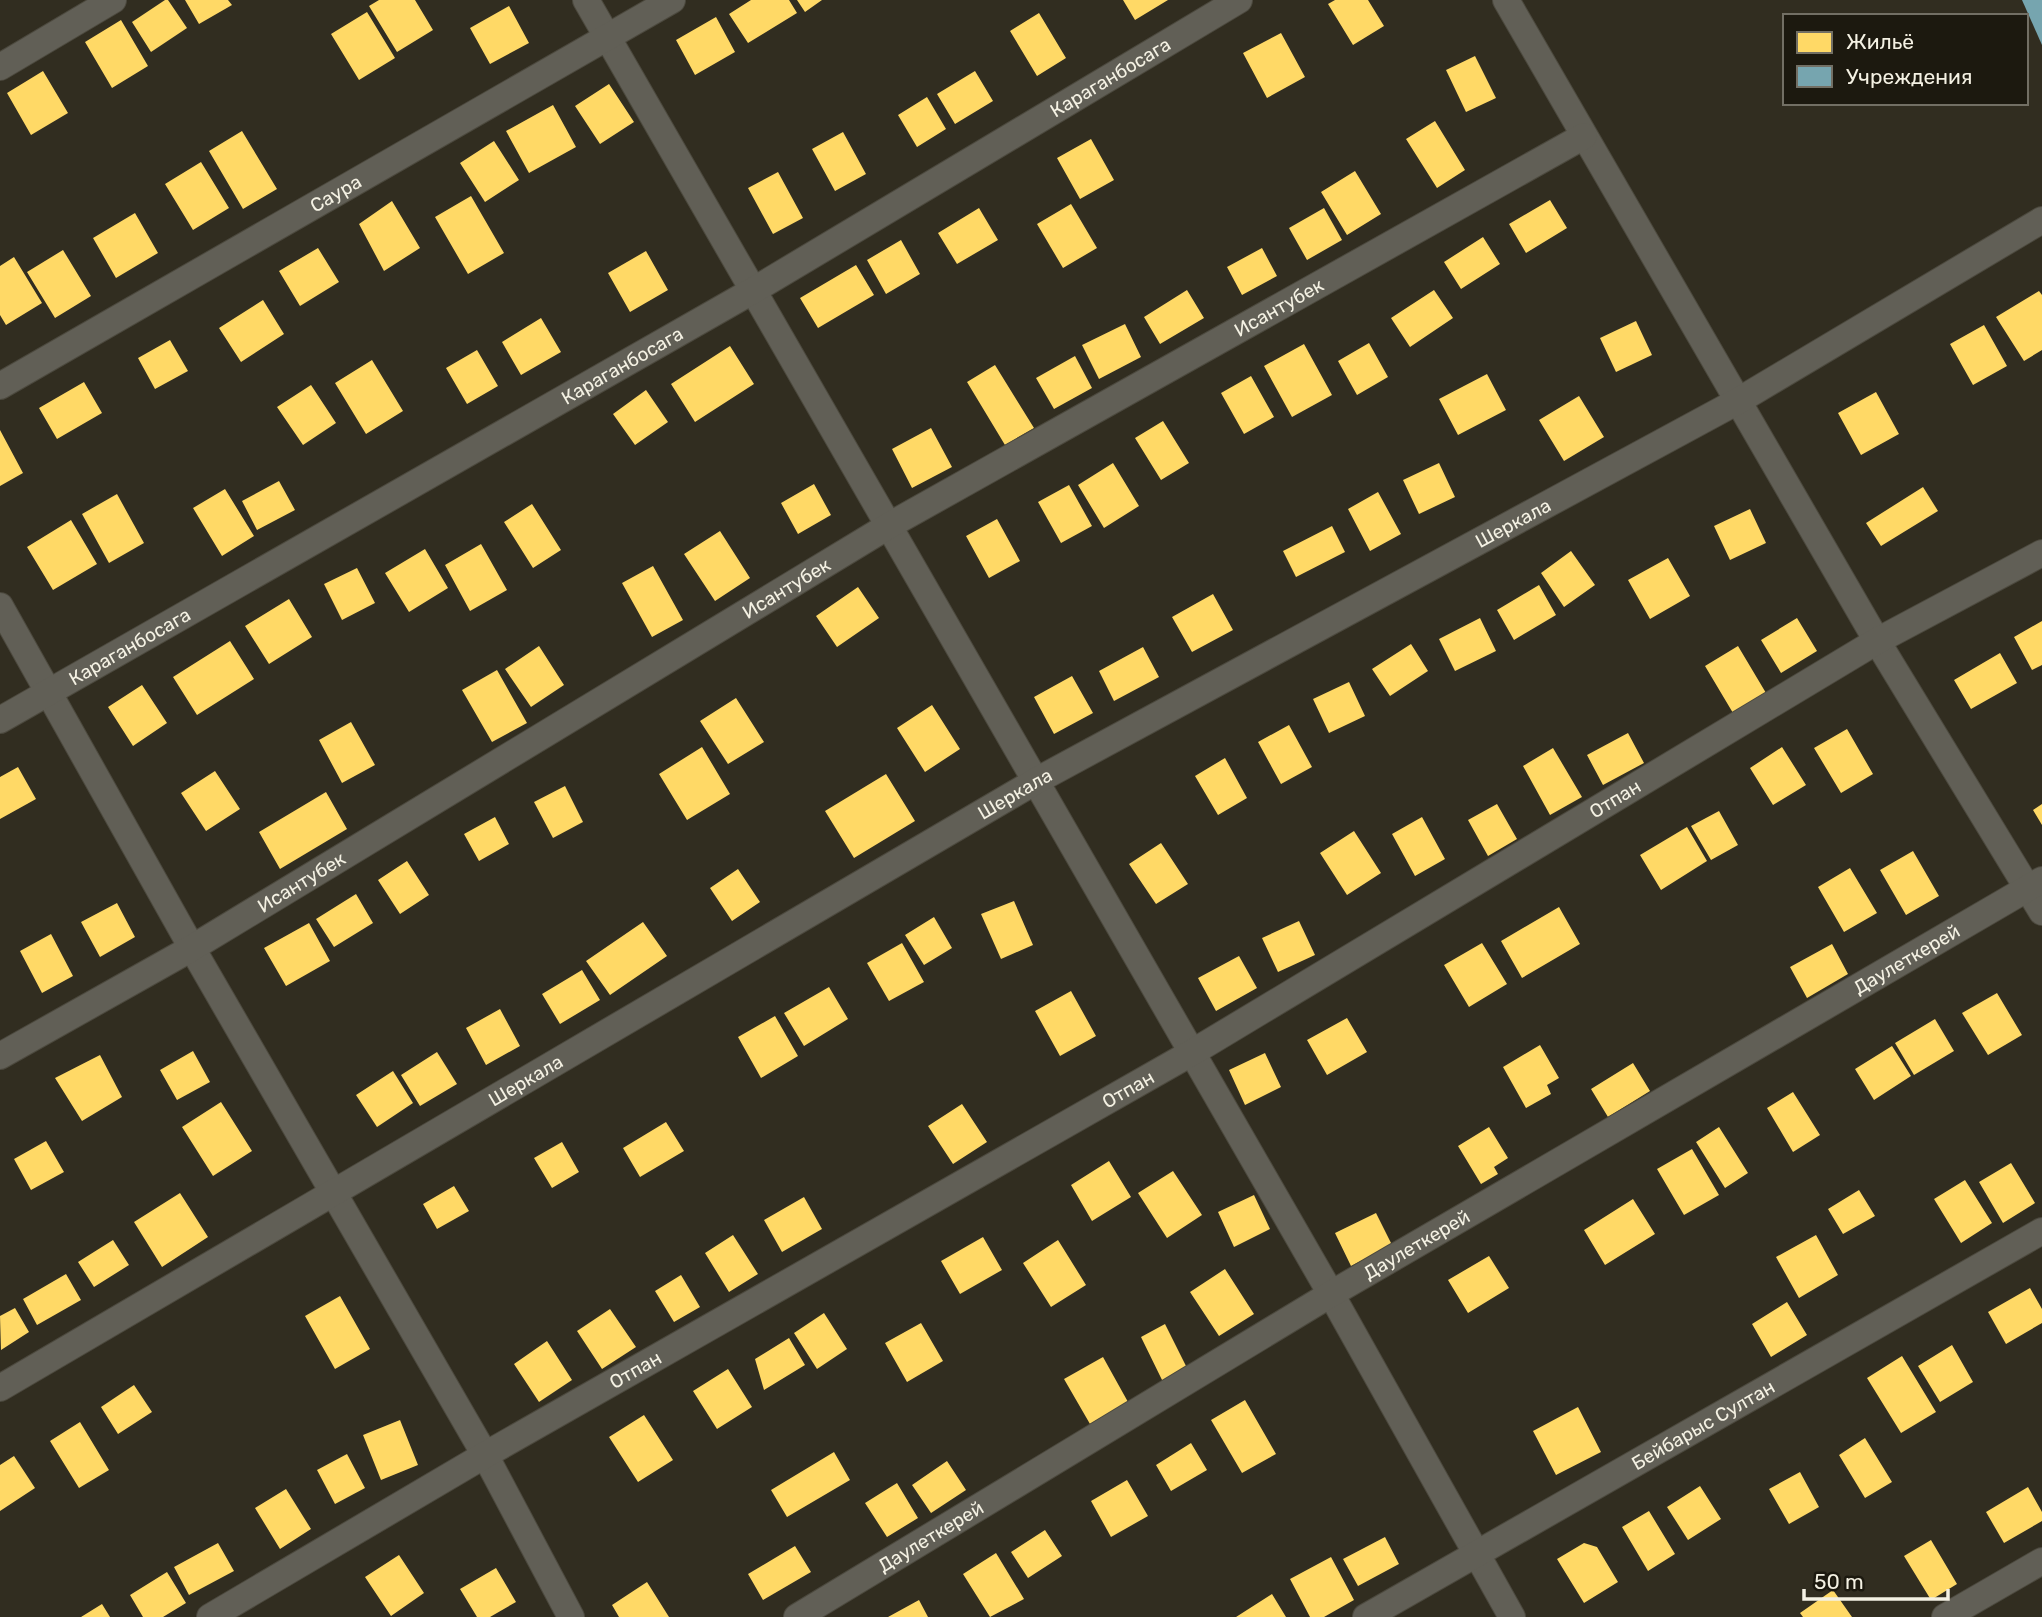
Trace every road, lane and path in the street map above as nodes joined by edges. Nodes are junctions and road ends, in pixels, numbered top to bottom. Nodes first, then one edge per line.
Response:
1 (113, 0) edge
2 (586, 0) edge
3 (672, 0) edge
4 (1239, 0) edge
5 (1506, 0) edge
6 (608, 38) junction
7 (0, 67) edge
8 (1584, 136) junction
9 (2042, 220) edge
10 (754, 290) junction
11 (0, 386) edge
12 (1738, 401) junction
13 (890, 525) junction
14 (2042, 553) edge
15 (0, 606) edge
16 (1877, 641) junction
17 (49, 692) junction
18 (0, 720) edge
19 (1036, 781) junction
20 (2035, 884) edge
21 (2042, 912) edge
22 (192, 948) junction
23 (1193, 1052) junction
24 (0, 1056) edge
25 (332, 1193) junction
26 (2042, 1231) edge
27 (1331, 1294) junction
28 (0, 1388) edge
29 (485, 1455) junction
30 (1477, 1553) junction
31 (2042, 1561) edge
32 (210, 1617) edge
33 (571, 1617) edge
34 (797, 1617) edge
35 (1366, 1617) edge
36 (1512, 1617) edge
37 (1945, 1617) edge

1 - 7 street
2 - 6 street
3 - 6 street, Саура
4 - 10 street, Караганбосага
5 - 8 street
6 - 10 street
6 - 11 street, Саура
8 - 12 street
8 - 13 street, Исантубек
9 - 12 street, Шеркала
10 - 13 street
10 - 17 street, Караганбосага
12 - 16 street
12 - 19 street, Шеркала
13 - 19 street
13 - 22 street, Исантубек
14 - 16 street, Отпан
15 - 17 street
16 - 20 street
16 - 23 street, Отпан
17 - 18 street, Караганбосага
17 - 22 street
19 - 23 street
19 - 25 street, Шеркала
20 - 21 street
20 - 27 street, Даулеткерей
22 - 24 street, Исантубек
22 - 25 street
23 - 27 street
23 - 29 street, Отпан
25 - 28 street, Шеркала
25 - 29 street
26 - 30 street, Бейбарыс Султан
27 - 30 street
27 - 34 street, Даулеткерей
29 - 32 street, Отпан
29 - 33 street
30 - 35 street, Бейбарыс Султан
30 - 36 street
31 - 37 street

